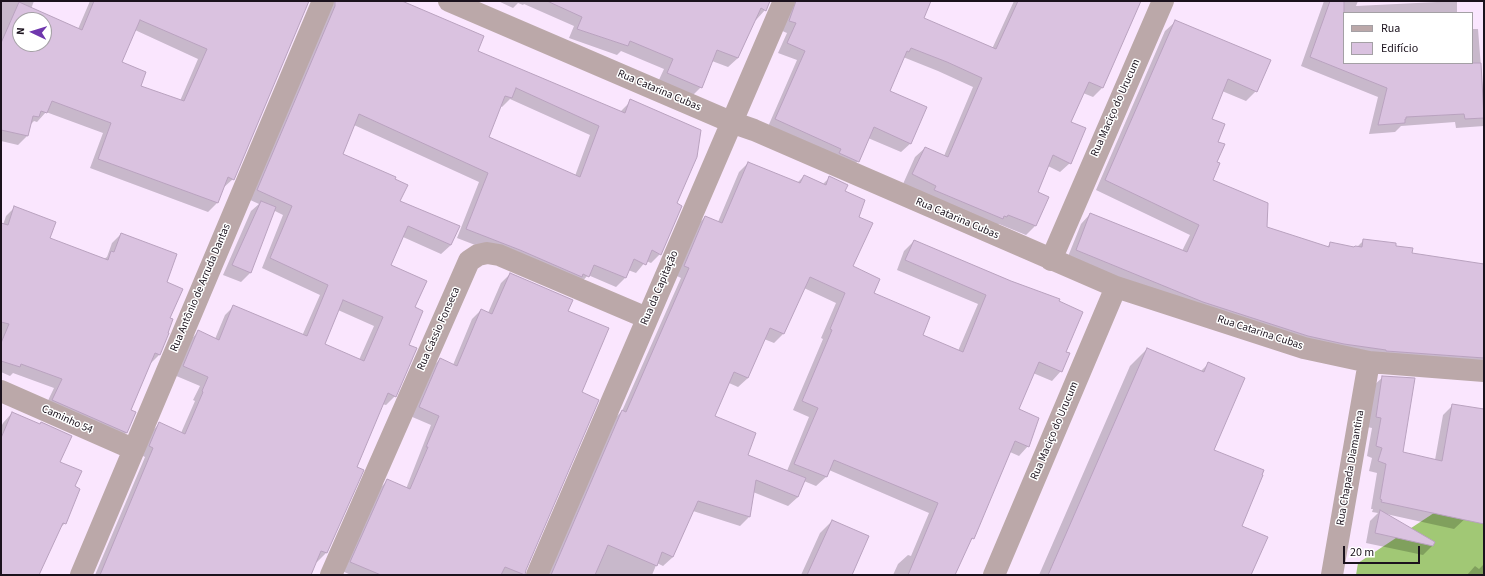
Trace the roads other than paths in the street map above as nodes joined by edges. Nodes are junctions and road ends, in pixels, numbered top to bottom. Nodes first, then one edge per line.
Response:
1 (323, 1) edge
2 (449, 1) edge
3 (784, 1) edge
4 (1163, 1) edge
5 (731, 122) junction
6 (1051, 260) junction
7 (1116, 287) junction
8 (647, 318) junction
9 (1369, 362) junction
10 (1484, 371) edge
11 (1, 391) edge
12 (133, 449) junction
13 (81, 575) edge
14 (331, 575) edge
15 (537, 575) edge
16 (994, 575) edge
17 (1332, 575) edge

1 - 12 street, Rua Antônio de Arruda Dantas
2 - 5 street, Rua Catarina Cubas
3 - 5 street, Rua da Capitação
4 - 6 street, Rua Maciço do Urucum
5 - 6 street, Rua Catarina Cubas
5 - 8 street, Rua da Capitação
6 - 7 street, Rua Catarina Cubas
7 - 9 street, Rua Catarina Cubas
7 - 16 street, Rua Maciço do Urucum
8 - 14 street, Rua Cássio Fonseca
8 - 15 street, Rua da Capitação
9 - 10 street, Rua Catarina Cubas
9 - 17 street, Rua Chapada Diamantina
11 - 12 street, Caminho 54
12 - 13 street, Rua Antônio de Arruda Dantas

